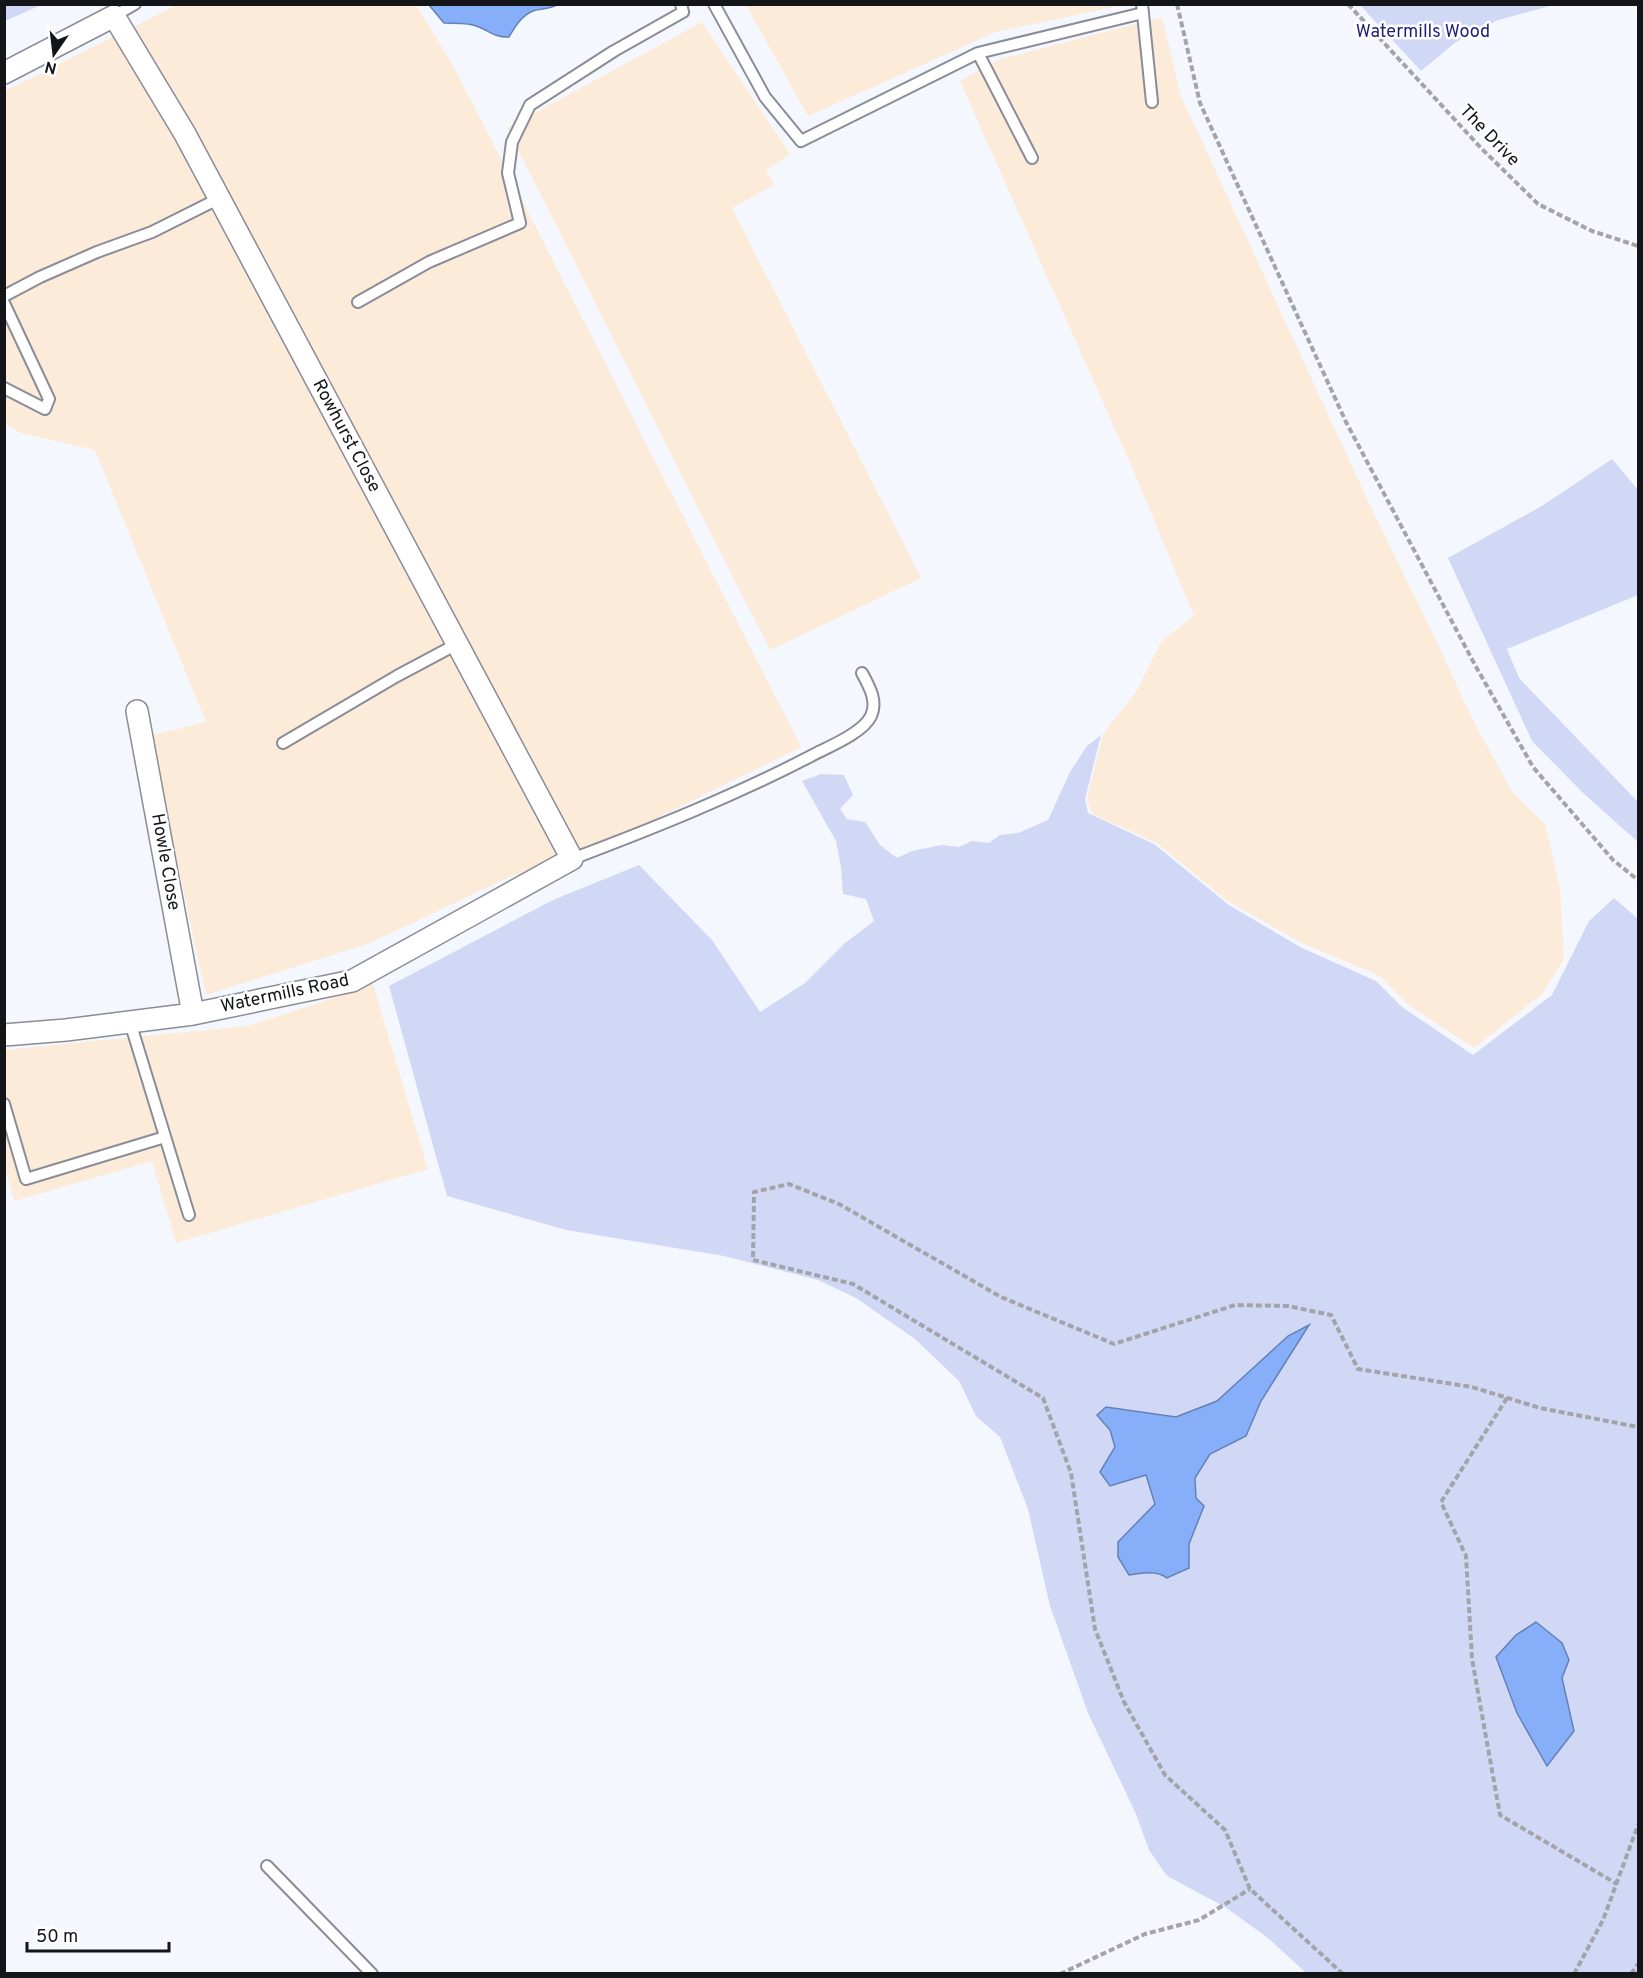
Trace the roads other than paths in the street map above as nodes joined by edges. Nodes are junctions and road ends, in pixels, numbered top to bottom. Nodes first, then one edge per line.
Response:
1 (135, 4) edge
2 (681, 4) edge
3 (714, 4) edge
4 (1143, 9) edge
5 (114, 16) junction
6 (978, 53) junction
7 (4, 73) edge
8 (1152, 102) dead end
9 (1032, 158) dead end
10 (220, 198) junction
11 (4, 296) edge
12 (358, 302) dead end
13 (4, 303) edge
14 (4, 388) edge
15 (457, 644) junction
16 (862, 673) dead end
17 (137, 711) dead end
18 (283, 744) dead end
19 (572, 859) junction
20 (194, 1014) junction
21 (130, 1022) junction
22 (4, 1035) edge
23 (4, 1104) edge
24 (165, 1137) junction
25 (189, 1215) dead end
26 (267, 1866) dead end
27 (372, 1974) edge

1 - 5 lane
2 - 12 lane
3 - 6 lane
4 - 6 lane
4 - 8 lane
5 - 7 street
5 - 10 street, Rowhurst Close
6 - 9 lane
10 - 11 lane
10 - 15 street, Rowhurst Close
13 - 14 lane
15 - 18 lane
15 - 19 street, Rowhurst Close
16 - 19 lane
17 - 20 street, Howle Close
19 - 20 street, Watermills Road
20 - 21 street, Watermills Road
21 - 22 street, Watermills Road
21 - 24 lane
23 - 24 lane
24 - 25 lane
26 - 27 lane

